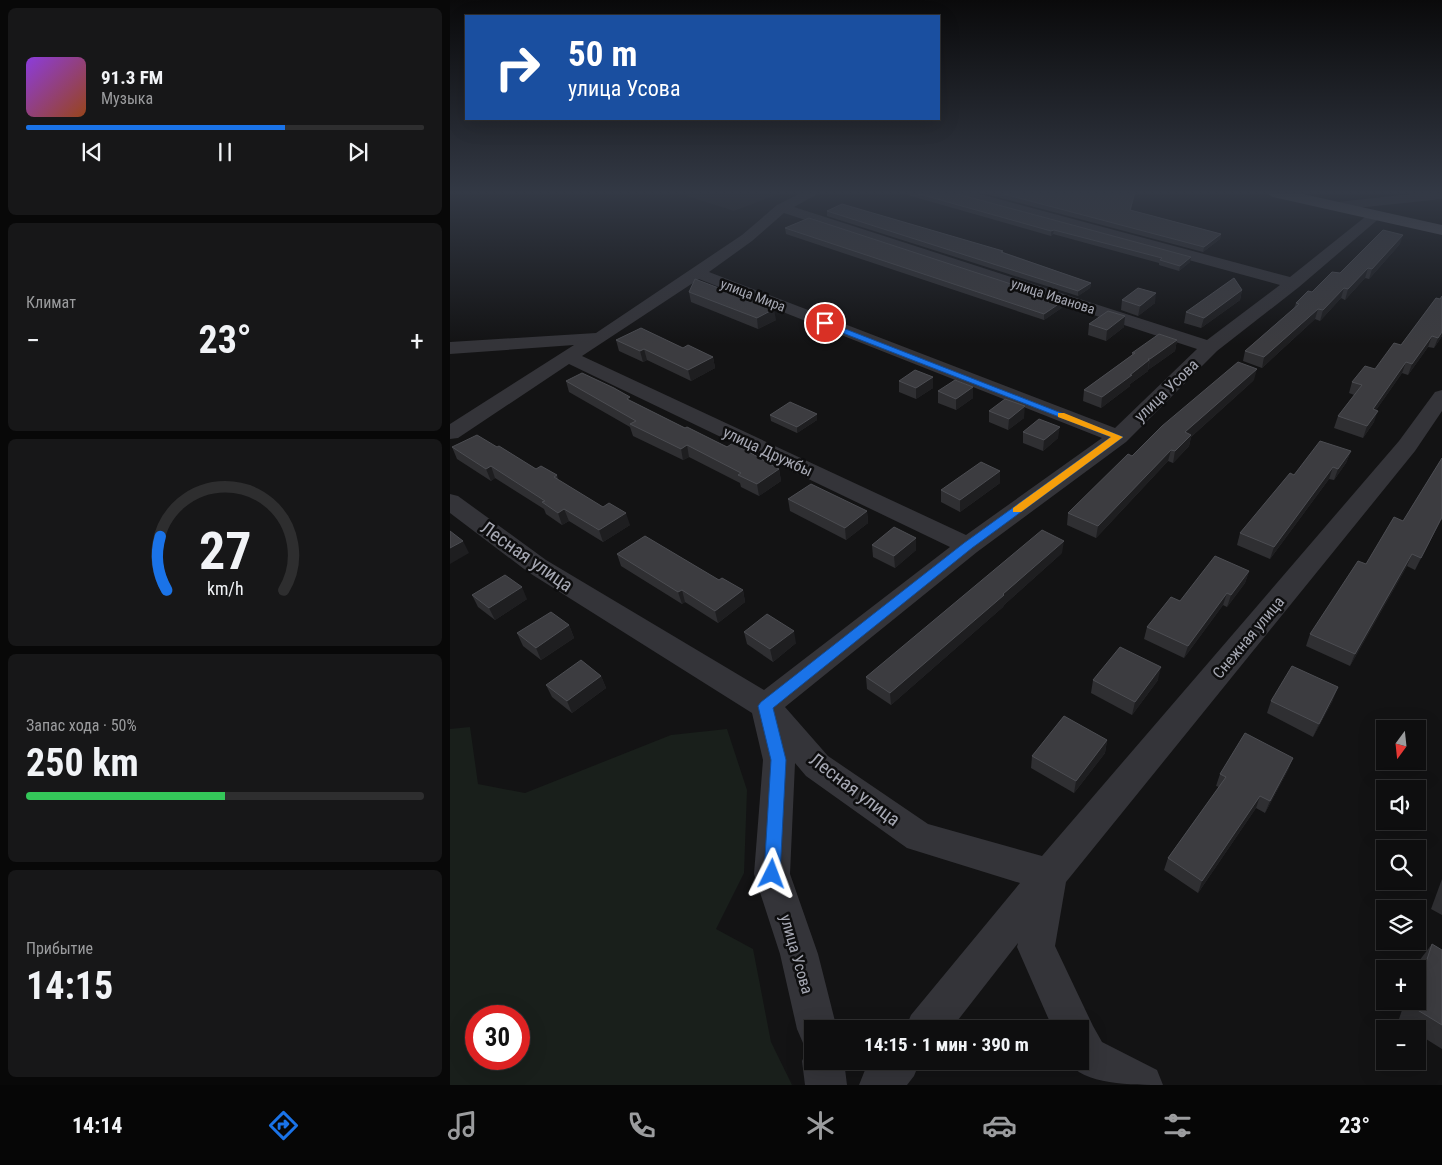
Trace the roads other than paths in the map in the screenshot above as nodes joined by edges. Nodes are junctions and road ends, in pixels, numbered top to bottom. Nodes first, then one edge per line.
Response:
1 (740, 243) edge
2 (889, 243) edge
3 (1144, 243) edge
4 (1342, 243) edge
5 (697, 273) junction
6 (1293, 283) junction
7 (600, 338) junction
8 (1210, 347) junction
9 (450, 348) edge
10 (568, 356) junction
11 (1442, 396) edge
12 (450, 433) edge
13 (1118, 437) junction
14 (450, 501) edge
15 (968, 546) junction
16 (765, 706) junction
17 (1049, 875) junction
18 (815, 1020) edge
19 (932, 1020) edge
20 (1070, 1020) edge
21 (1089, 1058) edge
22 (824, 1070) edge
23 (892, 1070) edge
24 (826, 1085) edge
25 (880, 1085) edge
26 (1142, 1085) edge

1 - 5 street
2 - 8 street, улица Иванова
3 - 6 street
4 - 6 street, улица Усова
5 - 7 street
5 - 13 street, улица Мира
6 - 8 street, улица Усова
7 - 9 street
7 - 10 street
8 - 13 street, улица Усова
10 - 12 street
10 - 15 street, улица Дружбы
11 - 17 street, Снежная улица
13 - 15 street, улица Усова
14 - 16 street, Лесная улица
15 - 16 street, улица Усова
16 - 17 street, Лесная улица
16 - 18 street, улица Усова
17 - 19 street, Снежная улица
17 - 20 street
21 - 26 street
22 - 24 street
23 - 25 street

